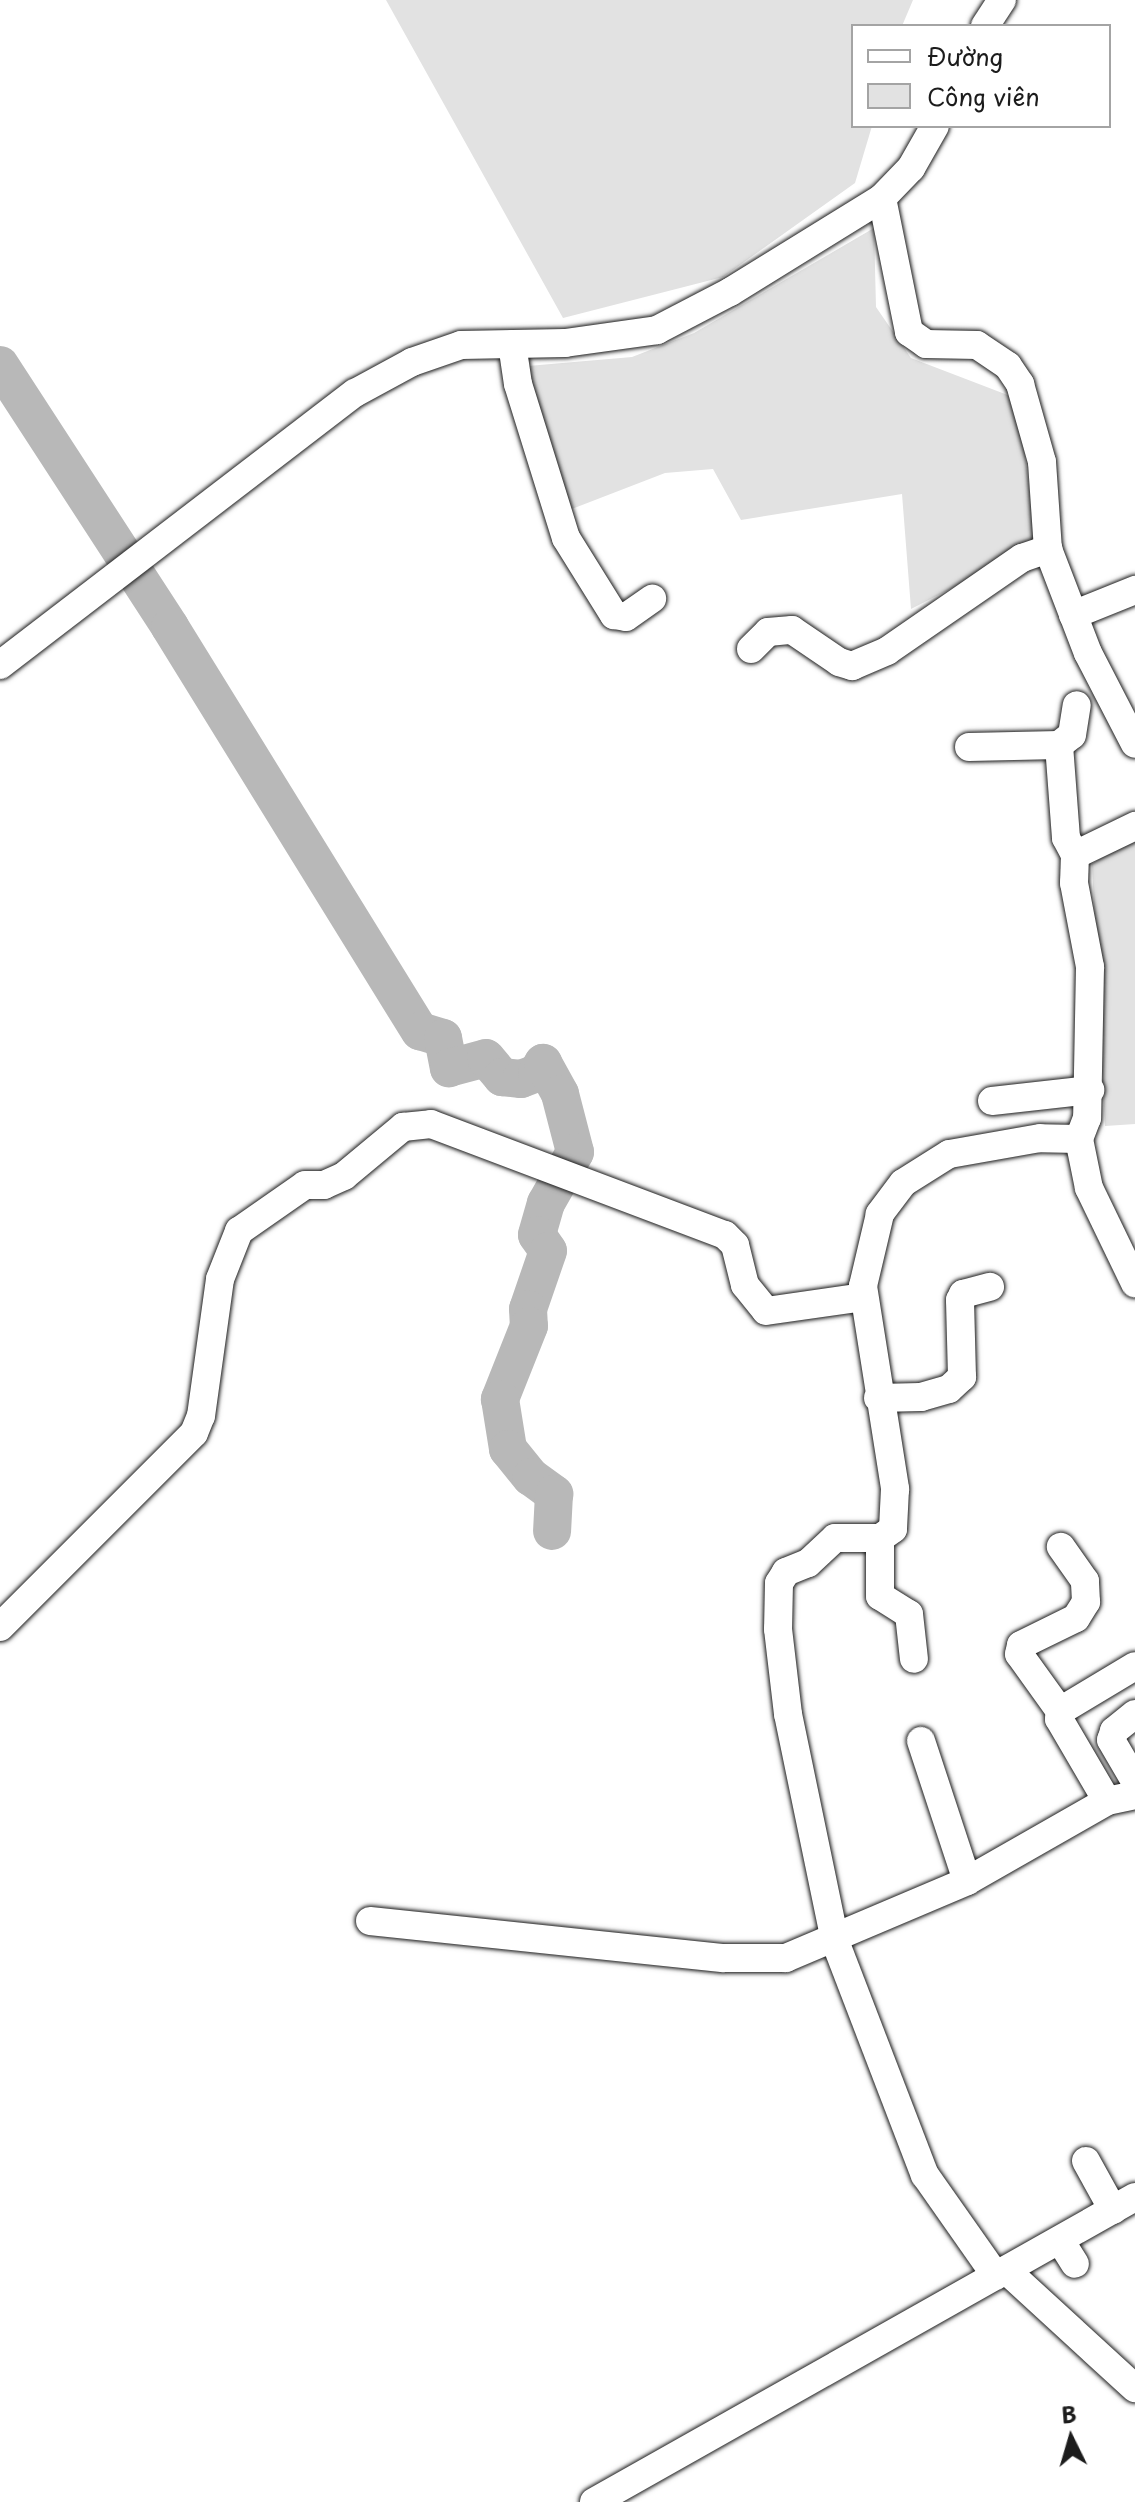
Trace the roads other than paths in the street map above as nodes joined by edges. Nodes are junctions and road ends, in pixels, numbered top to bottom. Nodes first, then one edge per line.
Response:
1 (1002, 0) edge
2 (986, 24) edge
3 (934, 128) edge
4 (882, 198) junction
5 (512, 344) junction
6 (1048, 549) junction
7 (1135, 590) edge
8 (652, 599) dead end
9 (1073, 615) junction
10 (751, 649) dead end
11 (0, 665) edge
12 (1077, 705) dead end
13 (1135, 744) edge
14 (1059, 745) junction
15 (969, 747) dead end
16 (1135, 826) edge
17 (1075, 855) junction
18 (1090, 1090) junction
19 (992, 1101) dead end
20 (1079, 1139) junction
21 (1135, 1283) edge
22 (990, 1287) dead end
23 (863, 1297) junction
24 (878, 1398) junction
25 (880, 1538) junction
26 (1061, 1547) dead end
27 (0, 1627) edge
28 (914, 1659) dead end
29 (1135, 1666) edge
30 (1060, 1711) junction
31 (1135, 1714) edge
32 (921, 1741) dead end
33 (1135, 1781) edge
34 (1135, 1795) edge
35 (1107, 1801) junction
36 (967, 1881) junction
37 (370, 1921) dead end
38 (835, 1941) junction
39 (1086, 2161) dead end
40 (1124, 2203) edge
41 (1060, 2240) junction
42 (1075, 2264) dead end
43 (1001, 2273) junction
44 (1135, 2388) edge
45 (594, 2502) edge

1 - 2 street
3 - 4 street
4 - 5 street
4 - 6 street
5 - 8 street
5 - 11 street
6 - 9 street
6 - 10 street
7 - 9 street
9 - 13 street
12 - 14 street
14 - 15 street
14 - 17 street
16 - 17 street
17 - 18 street
18 - 19 street
18 - 20 street
20 - 21 street
20 - 23 street
22 - 24 street
23 - 24 street
23 - 27 street
24 - 25 street
25 - 28 street
25 - 38 street
26 - 30 street
29 - 30 street
30 - 35 street
31 - 33 street
32 - 36 street
34 - 35 street
35 - 36 street
36 - 38 street
37 - 38 street
38 - 43 street
39 - 40 street
40 - 41 street
41 - 42 street
41 - 43 street
43 - 44 street
43 - 45 street

